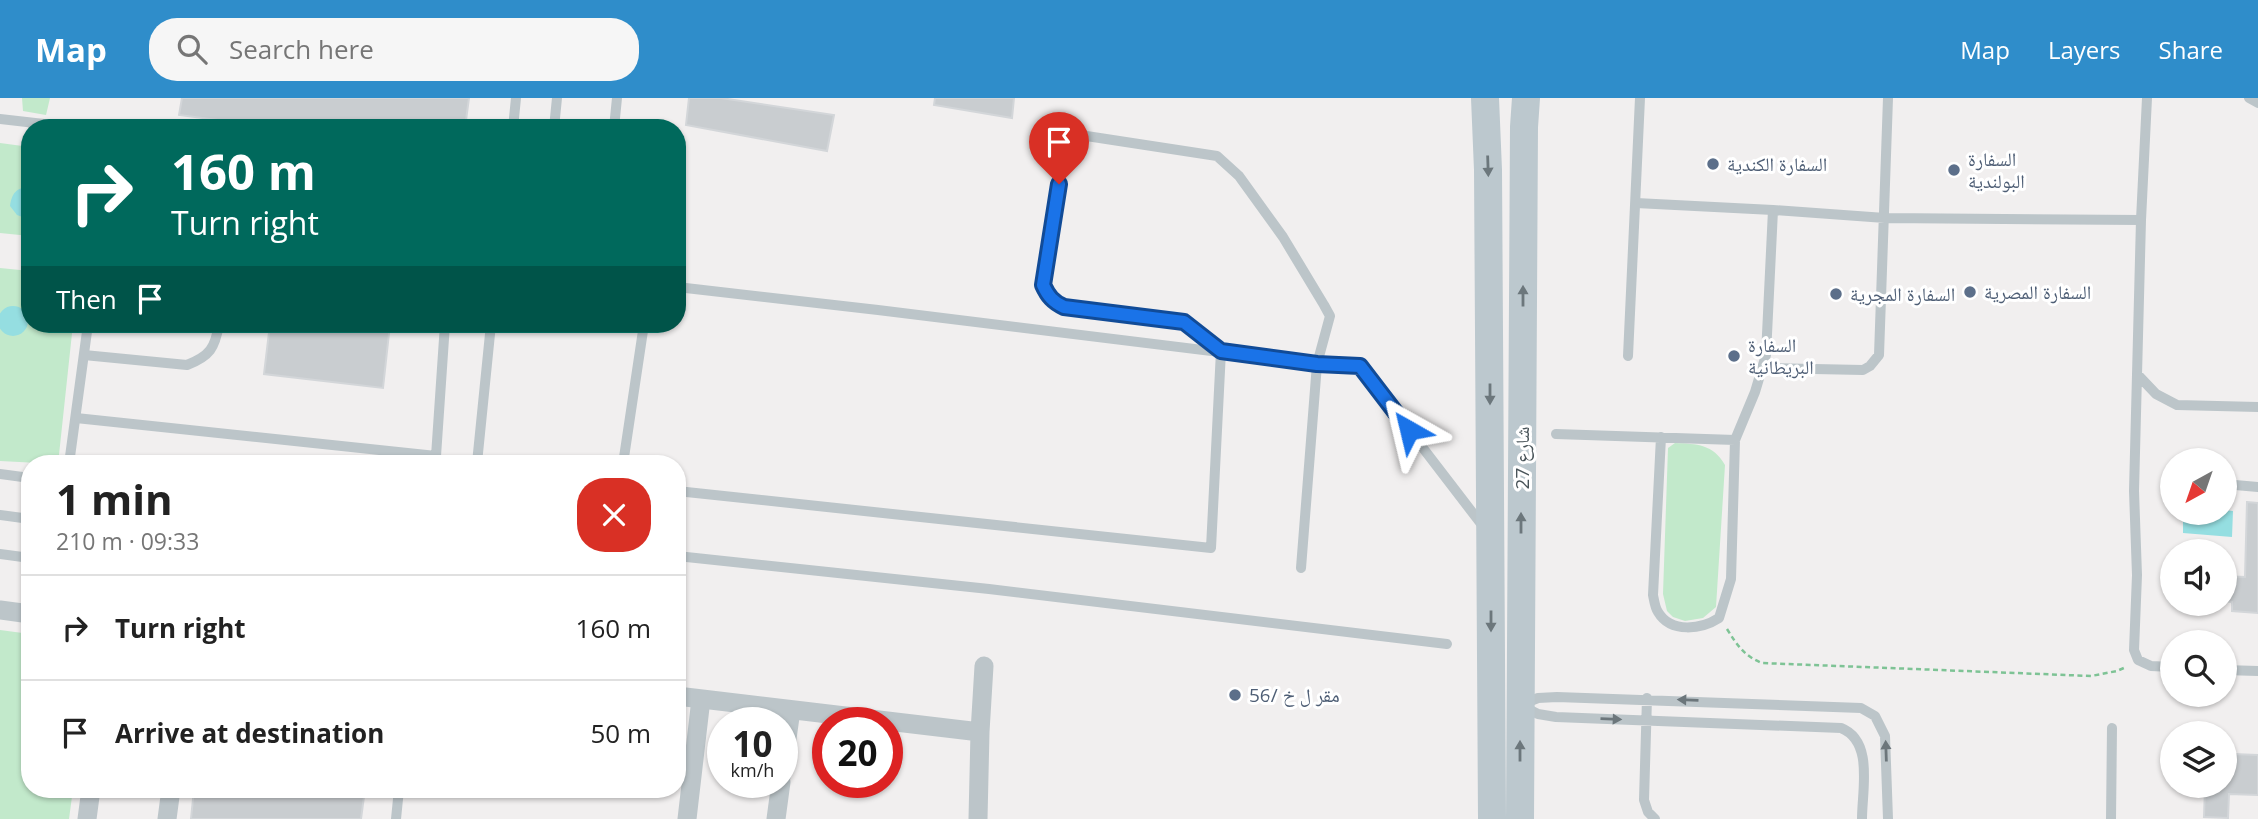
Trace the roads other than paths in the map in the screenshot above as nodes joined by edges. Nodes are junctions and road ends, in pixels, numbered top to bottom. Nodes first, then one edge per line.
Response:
1 (516, 98) edge
2 (557, 98) edge
3 (617, 98) edge
4 (1485, 98) edge
5 (1526, 98) edge
6 (1533, 98) edge
7 (1640, 98) edge
8 (1888, 98) edge
9 (2147, 98) edge
10 (2249, 98) edge
11 (2258, 103) edge
12 (0, 119) edge
13 (514, 119) edge
14 (555, 119) edge
15 (615, 119) edge
16 (21, 121) edge
17 (1524, 127) junction
18 (1636, 203) junction
19 (1773, 210) junction
20 (1885, 218) junction
21 (2141, 220) junction
22 (686, 289) edge
23 (87, 333) edge
24 (218, 333) edge
25 (444, 333) edge
26 (490, 333) edge
27 (643, 333) edge
28 (1221, 351) junction
29 (84, 355) junction
30 (1628, 356) dead end
31 (1317, 364) junction
32 (1762, 368) junction
33 (2137, 374) junction
34 (2258, 407) edge
35 (76, 418) junction
36 (1556, 434) dead end
37 (1661, 438) junction
38 (1735, 440) junction
39 (70, 455) edge
40 (427, 455) edge
41 (436, 455) edge
42 (478, 455) edge
43 (624, 455) edge
44 (0, 474) edge
45 (21, 477) edge
46 (2237, 485) edge
47 (2258, 487) edge
48 (686, 492) edge
49 (0, 515) edge
50 (21, 518) edge
51 (1491, 536) junction
52 (0, 554) edge
53 (21, 557) edge
54 (686, 557) edge
55 (1301, 568) dead end
56 (0, 610) edge
57 (21, 613) edge
58 (1447, 644) dead end
59 (984, 666) dead end
60 (2160, 666) edge
61 (2237, 670) edge
62 (2258, 671) edge
63 (686, 697) edge
64 (1647, 698) junction
65 (701, 699) junction
66 (1521, 705) junction
67 (1492, 706) junction
68 (766, 707) edge
69 (798, 711) edge
70 (1646, 720) junction
71 (2112, 728) dead end
72 (979, 732) junction
73 (90, 798) edge
74 (170, 798) edge
75 (398, 798) edge
76 (779, 798) edge
77 (87, 819) edge
78 (167, 819) edge
79 (396, 819) edge
80 (687, 819) edge
81 (776, 819) edge
82 (978, 819) edge
83 (1492, 819) edge
84 (1520, 819) edge
85 (1656, 819) edge
86 (1862, 819) edge
87 (1888, 819) edge
88 (2111, 819) edge

1 - 13 lane
2 - 14 lane
3 - 15 lane
4 -> 51 main road, شارع 27
5 - 17 main road, شارع 27
6 - 17 main road
7 - 18 lane
8 - 20 lane
9 - 21 lane
10 - 11 lane
12 - 16 lane
66 -> 17 main road, شارع 27
18 - 19 lane
18 - 30 lane
19 - 20 lane
19 - 32 lane
20 - 21 lane
20 - 32 lane
21 - 33 lane
22 - 28 lane
23 - 29 lane
24 - 29 lane
25 - 41 lane
26 - 42 lane
27 - 43 lane
28 - 31 lane
28 - 31 lane
28 - 48 lane
29 - 35 lane
31 - 51 lane
31 - 55 lane
32 - 38 lane
33 - 34 lane
33 - 60 lane
35 - 39 lane
35 - 40 lane
36 - 37 lane
37 - 38 lane
37 - 38 lane
44 - 45 lane
46 - 47 lane
49 - 50 lane
51 -> 67 main road, شارع 27
52 - 53 lane
54 - 58 lane
56 - 57 street
59 - 72 street
61 - 62 lane
63 - 65 street
64 - 66 lane
64 - 70 lane
87 -> 64 lane
65 - 68 street
65 - 80 street
66 - 67 main road
66 -> 70 lane
84 -> 66 main road, شارع 27
67 - 83 main road, شارع 27
69 - 72 street
70 - 85 lane
70 - 86 lane
71 - 88 lane
72 - 82 street
73 - 77 street
74 - 78 street
75 - 79 lane
76 - 81 street

